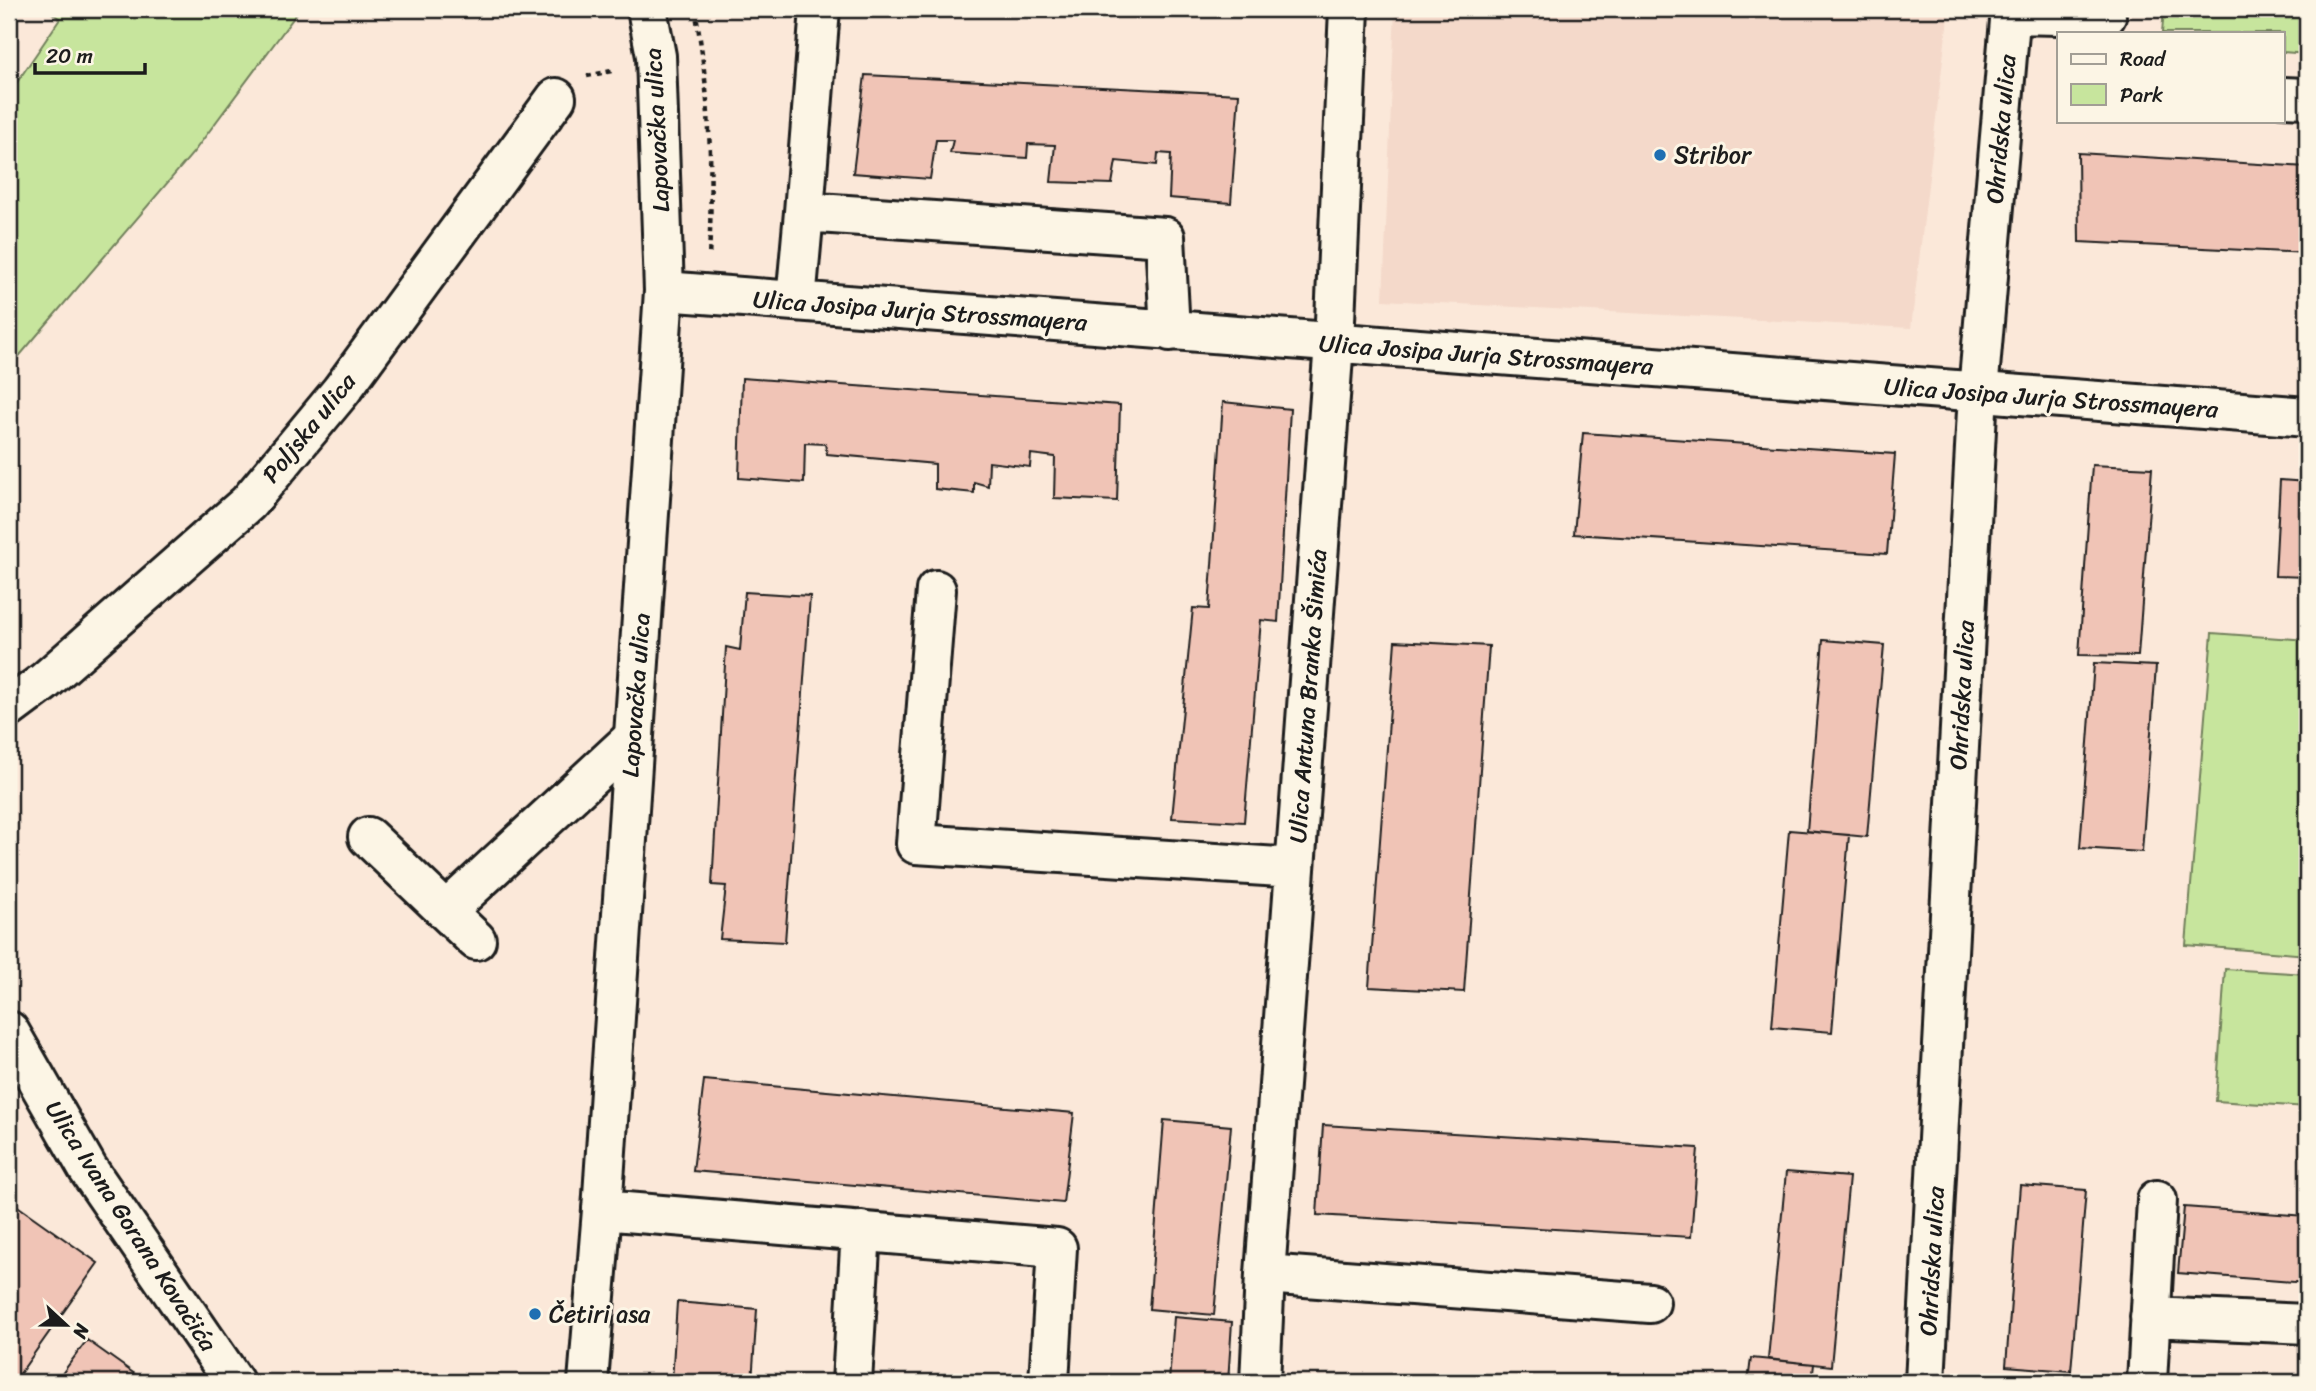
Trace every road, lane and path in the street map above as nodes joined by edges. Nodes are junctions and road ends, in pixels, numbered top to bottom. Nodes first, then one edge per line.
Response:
1 (647, 9) edge
2 (695, 9) edge
3 (820, 9) edge
4 (1349, 9) edge
5 (2011, 11) edge
6 (2106, 19) edge
7 (2284, 97) edge
8 (556, 98) dead end
9 (2307, 99) edge
10 (804, 212) junction
11 (664, 291) junction
12 (707, 294) junction
13 (796, 301) junction
14 (1170, 331) junction
15 (1334, 343) junction
16 (1978, 392) junction
17 (2307, 417) edge
18 (936, 590) dead end
19 (9, 708) edge
20 (632, 739) junction
21 (369, 837) dead end
22 (1295, 868) junction
23 (446, 911) junction
24 (476, 940) dead end
25 (9, 1031) edge
26 (2157, 1200) dead end
27 (602, 1210) junction
28 (861, 1231) junction
29 (1265, 1274) junction
30 (1650, 1303) dead end
31 (2150, 1317) junction
32 (2307, 1324) edge
33 (234, 1382) edge
34 (588, 1382) edge
35 (852, 1382) edge
36 (1049, 1382) edge
37 (1260, 1382) edge
38 (1925, 1382) edge
39 (2147, 1382) edge

1 - 11 street, Lapovačka ulica
2 - 12 path
3 - 10 street
4 - 15 street, Ulica Antuna Branka Šimića
5 - 6 street
5 - 16 street, Ohridska ulica
7 - 9 street
8 - 19 street, Poljska ulica
10 - 13 street
10 - 14 street
11 - 12 street, Ulica Josipa Jurja Strossmayera
11 - 20 street, Lapovačka ulica
12 - 13 street, Ulica Josipa Jurja Strossmayera
13 - 14 street, Ulica Josipa Jurja Strossmayera
14 - 15 street, Ulica Josipa Jurja Strossmayera
15 - 16 street, Ulica Josipa Jurja Strossmayera
15 - 22 street, Ulica Antuna Branka Šimića
16 - 17 street, Ulica Josipa Jurja Strossmayera
16 - 38 street, Ohridska ulica
18 - 22 street
20 - 23 street
20 - 27 street, Lapovačka ulica
21 - 23 street
22 - 29 street, Ulica Antuna Branka Šimića
23 - 24 street
25 - 33 street, Ulica Ivana Gorana Kovačića
26 - 31 street
27 - 28 street
27 - 34 street, Lapovačka ulica
28 - 35 street
28 - 36 street
29 - 30 street
29 - 37 street, Ulica Antuna Branka Šimića
31 - 32 street
31 - 39 street

